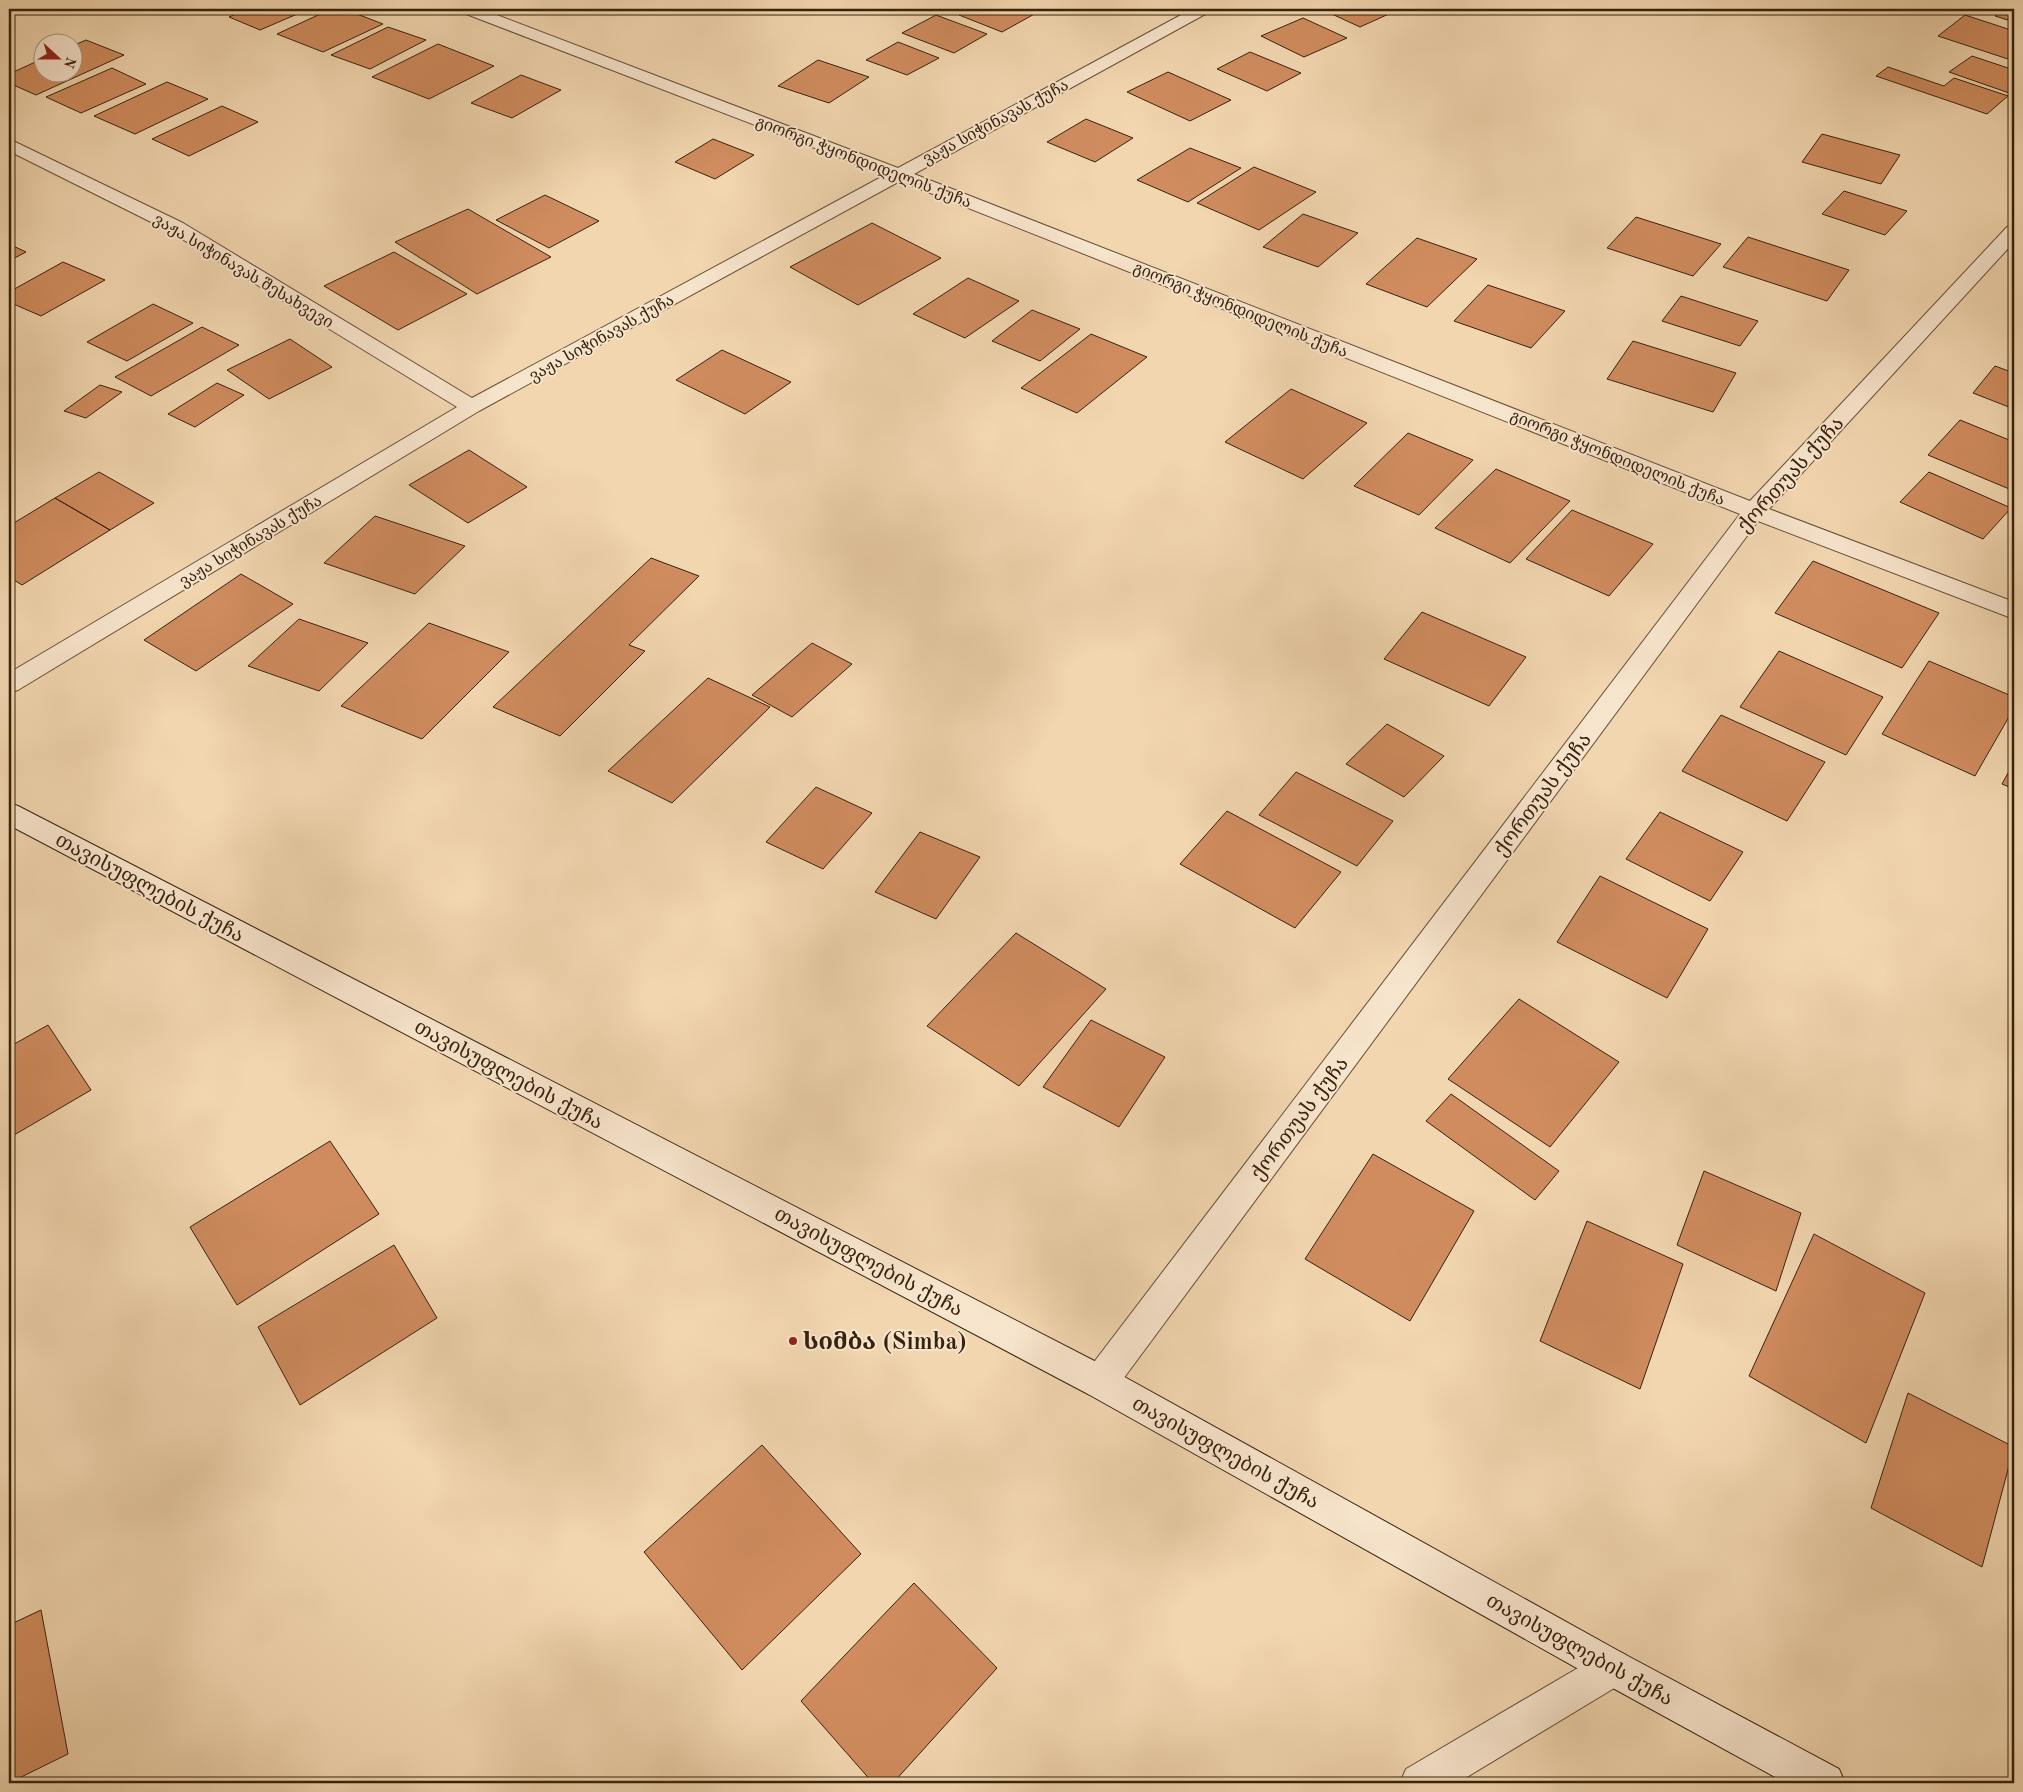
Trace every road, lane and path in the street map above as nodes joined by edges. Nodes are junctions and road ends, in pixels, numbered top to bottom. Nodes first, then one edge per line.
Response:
1 (467, 9) edge
2 (1203, 9) edge
3 (9, 144) edge
4 (898, 174) junction
5 (2014, 231) edge
6 (472, 407) junction
7 (1754, 511) junction
8 (2014, 611) edge
9 (9, 684) edge
10 (9, 813) edge
11 (1100, 1382) junction
12 (1613, 1668) junction
13 (1420, 1783) edge
14 (1825, 1783) edge

1 - 4 street, გიორგი ჭყონდიდელის ქუჩა
2 - 4 street, ვაჟა სიჭინავას ქუჩა
3 - 6 street, ვაჟა სიჭინავას შესახვევი
4 - 6 street, ვაჟა სიჭინავას ქუჩა
4 - 7 street, გიორგი ჭყონდიდელის ქუჩა
5 - 7 street, ქორთუას ქუჩა
6 - 9 street, ვაჟა სიჭინავას ქუჩა
7 - 8 street, გიორგი ჭყონდიდელის ქუჩა
7 - 11 street, ქორთუას ქუჩა
10 - 11 street, თავისუფლების ქუჩა
11 - 12 street, თავისუფლების ქუჩა
12 - 13 street
12 - 14 street, თავისუფლების ქუჩა

